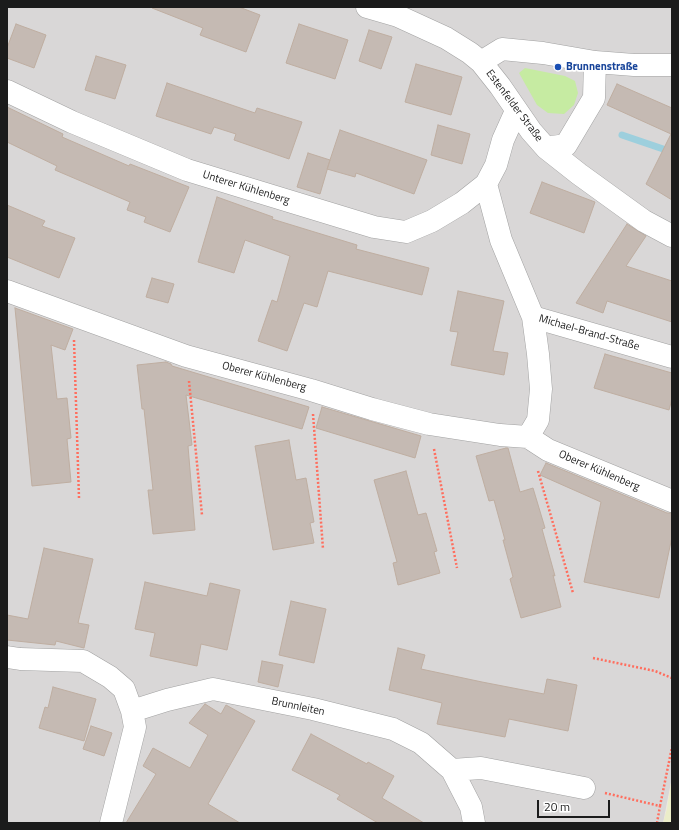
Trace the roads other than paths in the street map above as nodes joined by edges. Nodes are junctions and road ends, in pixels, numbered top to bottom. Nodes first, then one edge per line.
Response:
1 (367, 7) edge
2 (481, 62) junction
3 (595, 62) junction
4 (672, 65) edge
5 (7, 91) edge
6 (516, 111) junction
7 (546, 148) junction
8 (486, 184) junction
9 (672, 236) edge
10 (7, 292) edge
11 (533, 317) junction
12 (672, 356) edge
13 (528, 437) junction
14 (672, 501) edge
15 (7, 657) edge
16 (132, 710) junction
17 (452, 770) junction
18 (584, 788) road end
19 (112, 823) edge
20 (474, 823) edge

1 - 2 street, Estenfelder Straße
2 - 3 street
2 - 6 street, Estenfelder Straße
3 - 4 street
3 - 7 street
5 - 8 street, Unterer Kühlenberg
6 - 7 street, Estenfelder Straße
6 - 8 street
7 - 9 street, Estenfelder Straße
8 - 11 street, Michael-Brand-Straße
10 - 13 street, Oberer Kühlenberg
11 - 12 street, Michael-Brand-Straße
11 - 13 street
13 - 14 street, Oberer Kühlenberg
15 - 16 street
16 - 17 street, Brunnleiten
16 - 19 street
17 - 18 street
17 - 20 street, Brunnleiten

